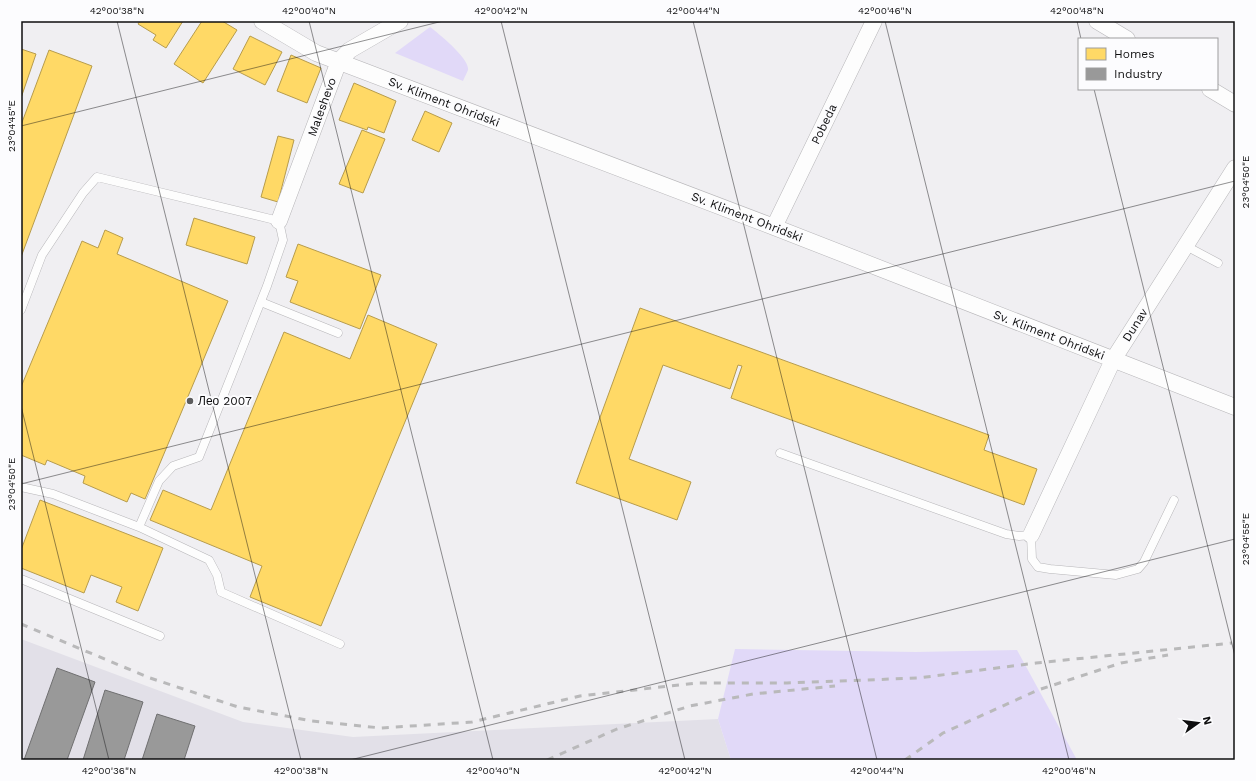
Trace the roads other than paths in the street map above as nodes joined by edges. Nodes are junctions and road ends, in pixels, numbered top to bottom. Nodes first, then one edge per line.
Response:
1 (262, 21) edge
2 (400, 21) edge
3 (874, 21) edge
4 (1097, 21) edge
5 (1125, 38) edge
6 (339, 61) junction
7 (1212, 90) edge
8 (1235, 104) edge
9 (1235, 168) edge
10 (279, 221) junction
11 (774, 227) junction
12 (1186, 246) junction
13 (1218, 263) dead end
14 (261, 302) junction
15 (21, 310) edge
16 (338, 333) dead end
17 (1114, 360) junction
18 (1235, 407) edge
19 (780, 453) dead end
20 (21, 487) edge
21 (1174, 500) dead end
22 (139, 527) junction
23 (1032, 536) junction
24 (21, 579) edge
25 (160, 636) dead end
26 (340, 644) dead end

1 - 6 street, Sv. Kliment Ohridski
2 - 6 street, Maleshevo
3 - 11 street, Pobeda
4 - 5 street
6 - 10 street, Maleshevo
6 - 11 street, Sv. Kliment Ohridski
7 - 8 street
9 - 12 street, Dunav
10 - 14 lane
10 - 15 lane
11 - 17 street, Sv. Kliment Ohridski
12 - 13 lane
12 - 17 street, Dunav
14 - 16 lane
14 - 22 lane
17 - 18 street, Sv. Kliment Ohridski
17 - 23 street, Dunav
19 - 23 lane
20 - 22 lane
21 - 23 lane
22 - 26 lane
24 - 25 lane

